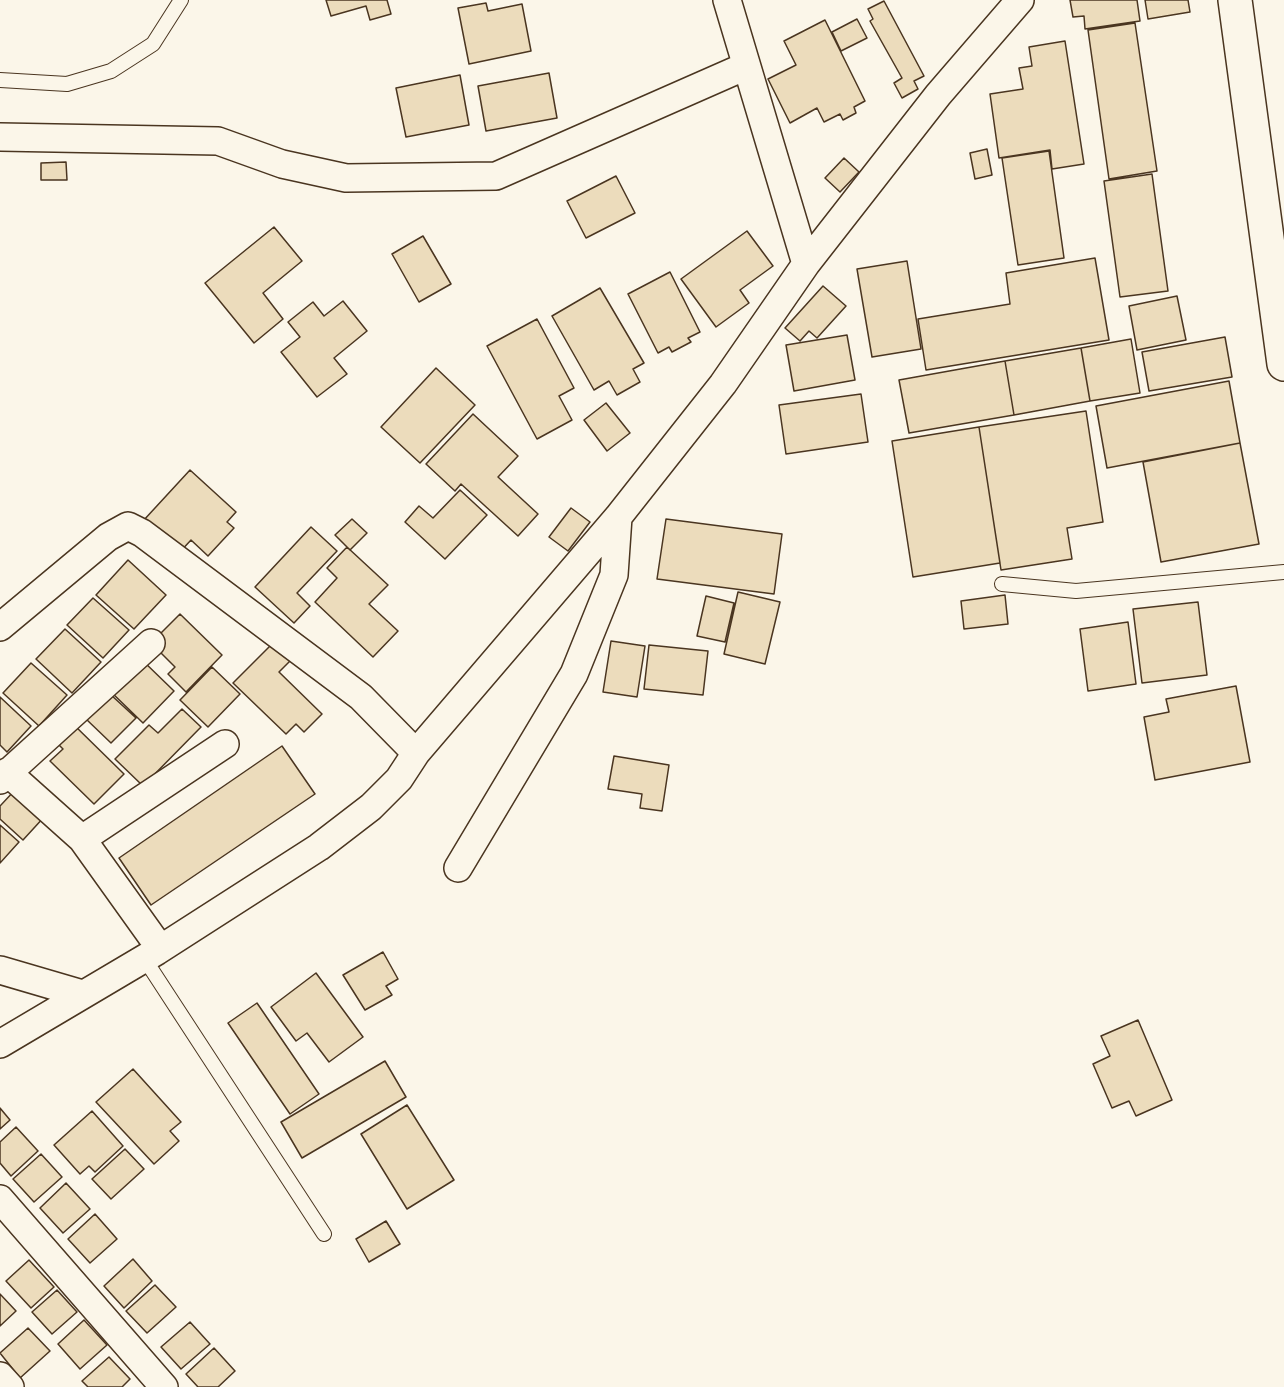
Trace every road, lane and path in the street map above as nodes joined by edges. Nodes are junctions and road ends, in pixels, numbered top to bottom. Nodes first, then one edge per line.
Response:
1 (181, 0) edge
2 (727, 0) edge
3 (1020, 0) edge
4 (1235, 0) edge
5 (746, 66) junction
6 (0, 80) edge
7 (0, 137) edge
8 (806, 264) junction
9 (1284, 364) edge
10 (618, 517) junction
11 (1284, 572) edge
12 (1002, 584) dead end
13 (0, 627) edge
14 (151, 643) dead end
15 (225, 744) dead end
16 (416, 753) junction
17 (4, 776) edge
18 (82, 839) junction
19 (458, 868) dead end
20 (152, 953) junction
21 (0, 970) edge
22 (82, 994) junction
23 (0, 1044) edge
24 (0, 1199) edge
25 (324, 1234) dead end
26 (0, 1376) edge
27 (10, 1387) edge
28 (164, 1387) edge

1 - 6 lane
2 - 5 street
3 - 8 street
4 - 9 highway
5 - 7 street
5 - 8 street
8 - 10 street
10 - 16 street
10 - 19 street
11 - 12 lane
13 - 16 street
14 - 17 street
15 - 18 street
16 - 20 street
17 - 18 street
18 - 20 street
20 - 22 street
20 - 25 lane
21 - 22 street
22 - 23 street
24 - 28 street
26 - 27 street

